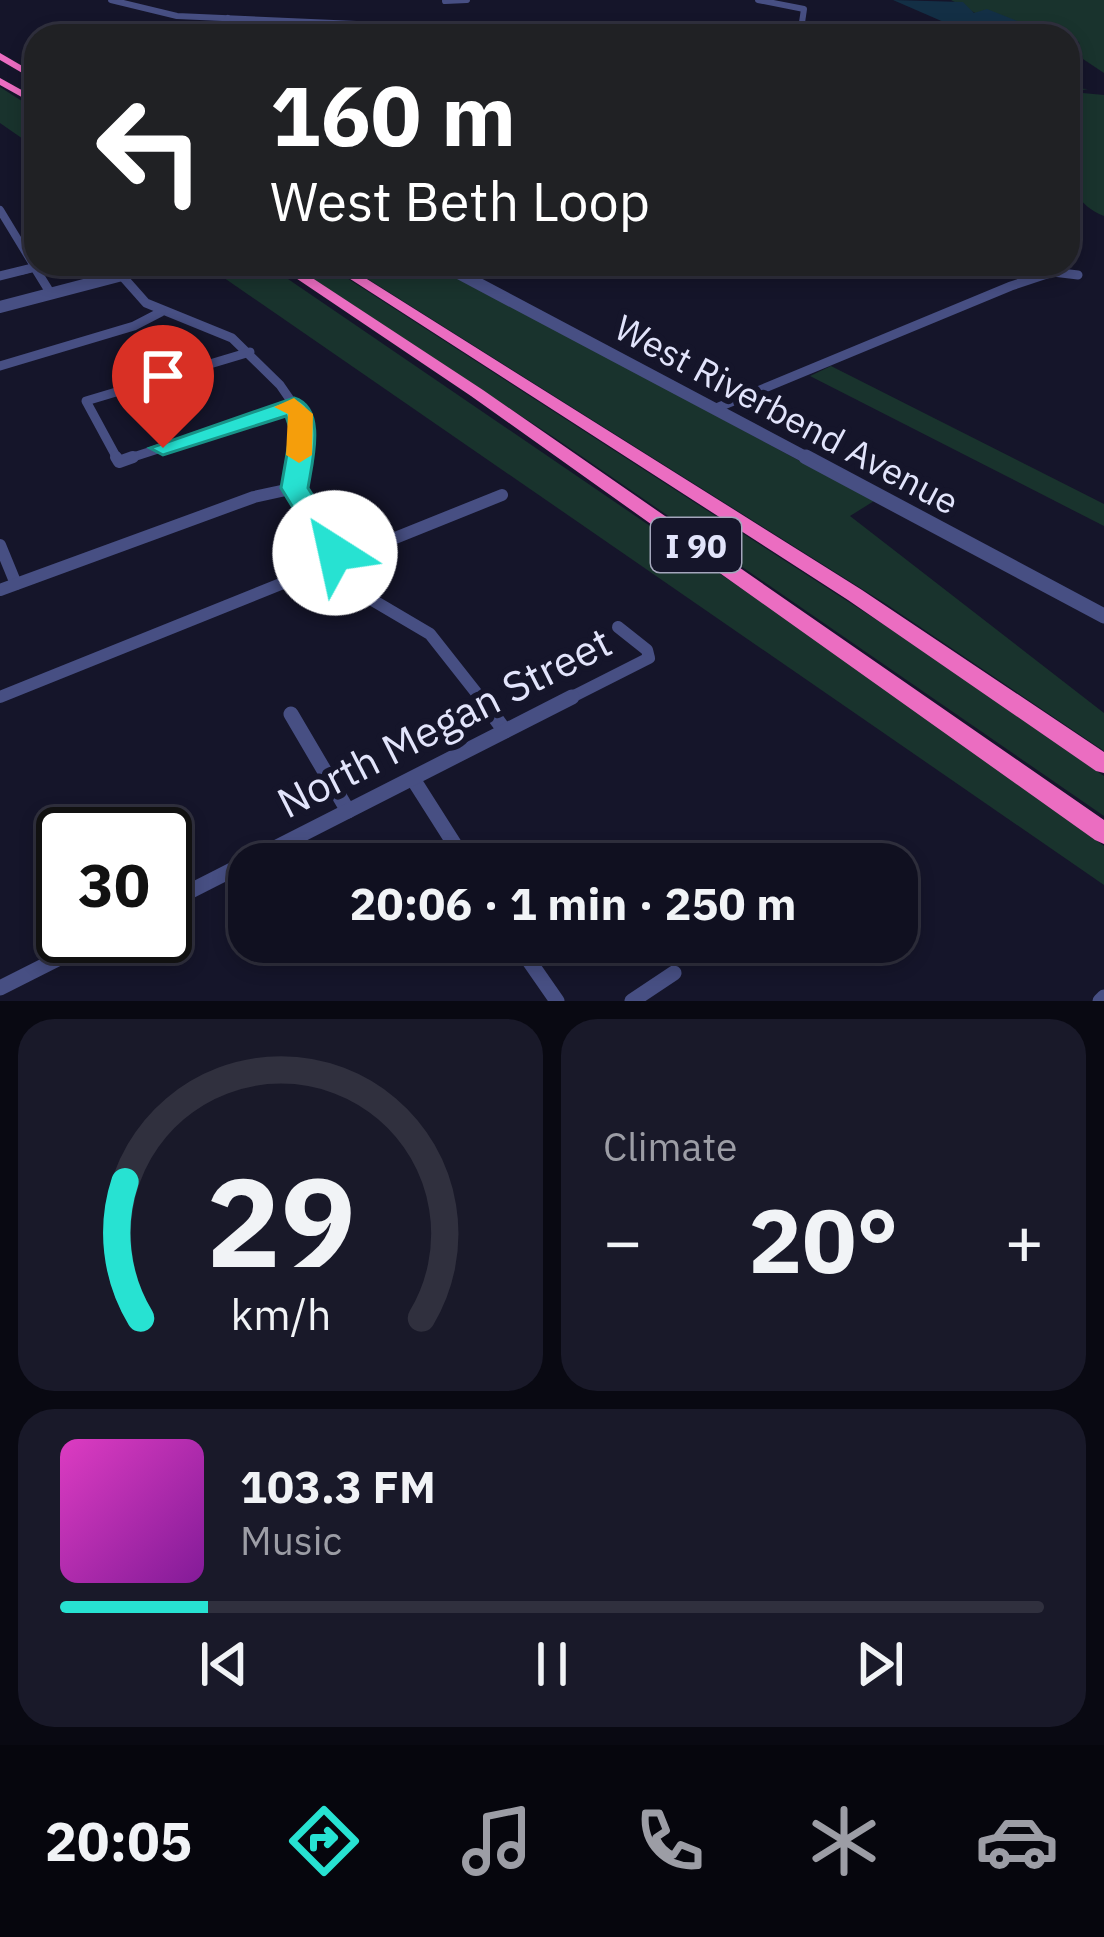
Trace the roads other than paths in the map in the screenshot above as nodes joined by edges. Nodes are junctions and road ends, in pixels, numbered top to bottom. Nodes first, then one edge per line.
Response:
1 (111, 0) edge
2 (466, 0) edge
3 (758, 0) edge
4 (445, 1) edge
5 (228, 18) junction
6 (224, 24) edge
7 (398, 24) edge
8 (802, 24) edge
9 (0, 210) edge
10 (24, 250) edge
11 (40, 276) edge
12 (119, 276) edge
13 (124, 276) edge
14 (300, 276) edge
15 (353, 276) edge
16 (465, 276) edge
17 (1041, 276) edge
18 (51, 294) junction
19 (0, 307) edge
20 (161, 312) junction
21 (250, 352) junction
22 (0, 366) edge
23 (294, 405) junction
24 (714, 409) junction
25 (295, 488) junction
26 (502, 495) dead end
27 (0, 545) edge
28 (341, 560) junction
29 (16, 584) junction
30 (0, 590) edge
31 (1104, 616) edge
32 (618, 627) dead end
33 (0, 697) edge
34 (291, 714) dead end
35 (505, 731) junction
36 (1104, 764) edge
37 (413, 779) junction
38 (348, 812) junction
39 (1104, 833) edge
40 (453, 843) edge
41 (192, 890) edge
42 (50, 963) edge
43 (531, 963) edge
44 (674, 973) dead end
45 (0, 988) edge
46 (557, 1001) edge
47 (632, 1001) edge

1 - 5 street
2 - 4 street
3 - 8 street
5 - 6 street
5 - 7 street
9 - 10 street
11 - 18 street
12 - 18 street
13 - 20 street
14 - 39 highway, I 90
15 - 36 highway, I 90
16 - 24 street, West Riverbend Avenue
17 - 24 street
18 - 19 street
20 - 21 street
20 - 22 street
21 - 23 street
21 - 23 street
23 - 25 street
24 - 31 street, West Riverbend Avenue
25 - 28 street
25 - 29 street
26 - 28 street
27 - 29 street
28 - 33 street
28 - 35 street
29 - 30 street
32 - 35 street, North Megan Street
34 - 38 street
35 - 37 street, North Megan Street
37 - 38 street, North Megan Street
37 - 40 street
38 - 41 street, North Megan Street
42 - 45 street
43 - 46 street
44 - 47 street

